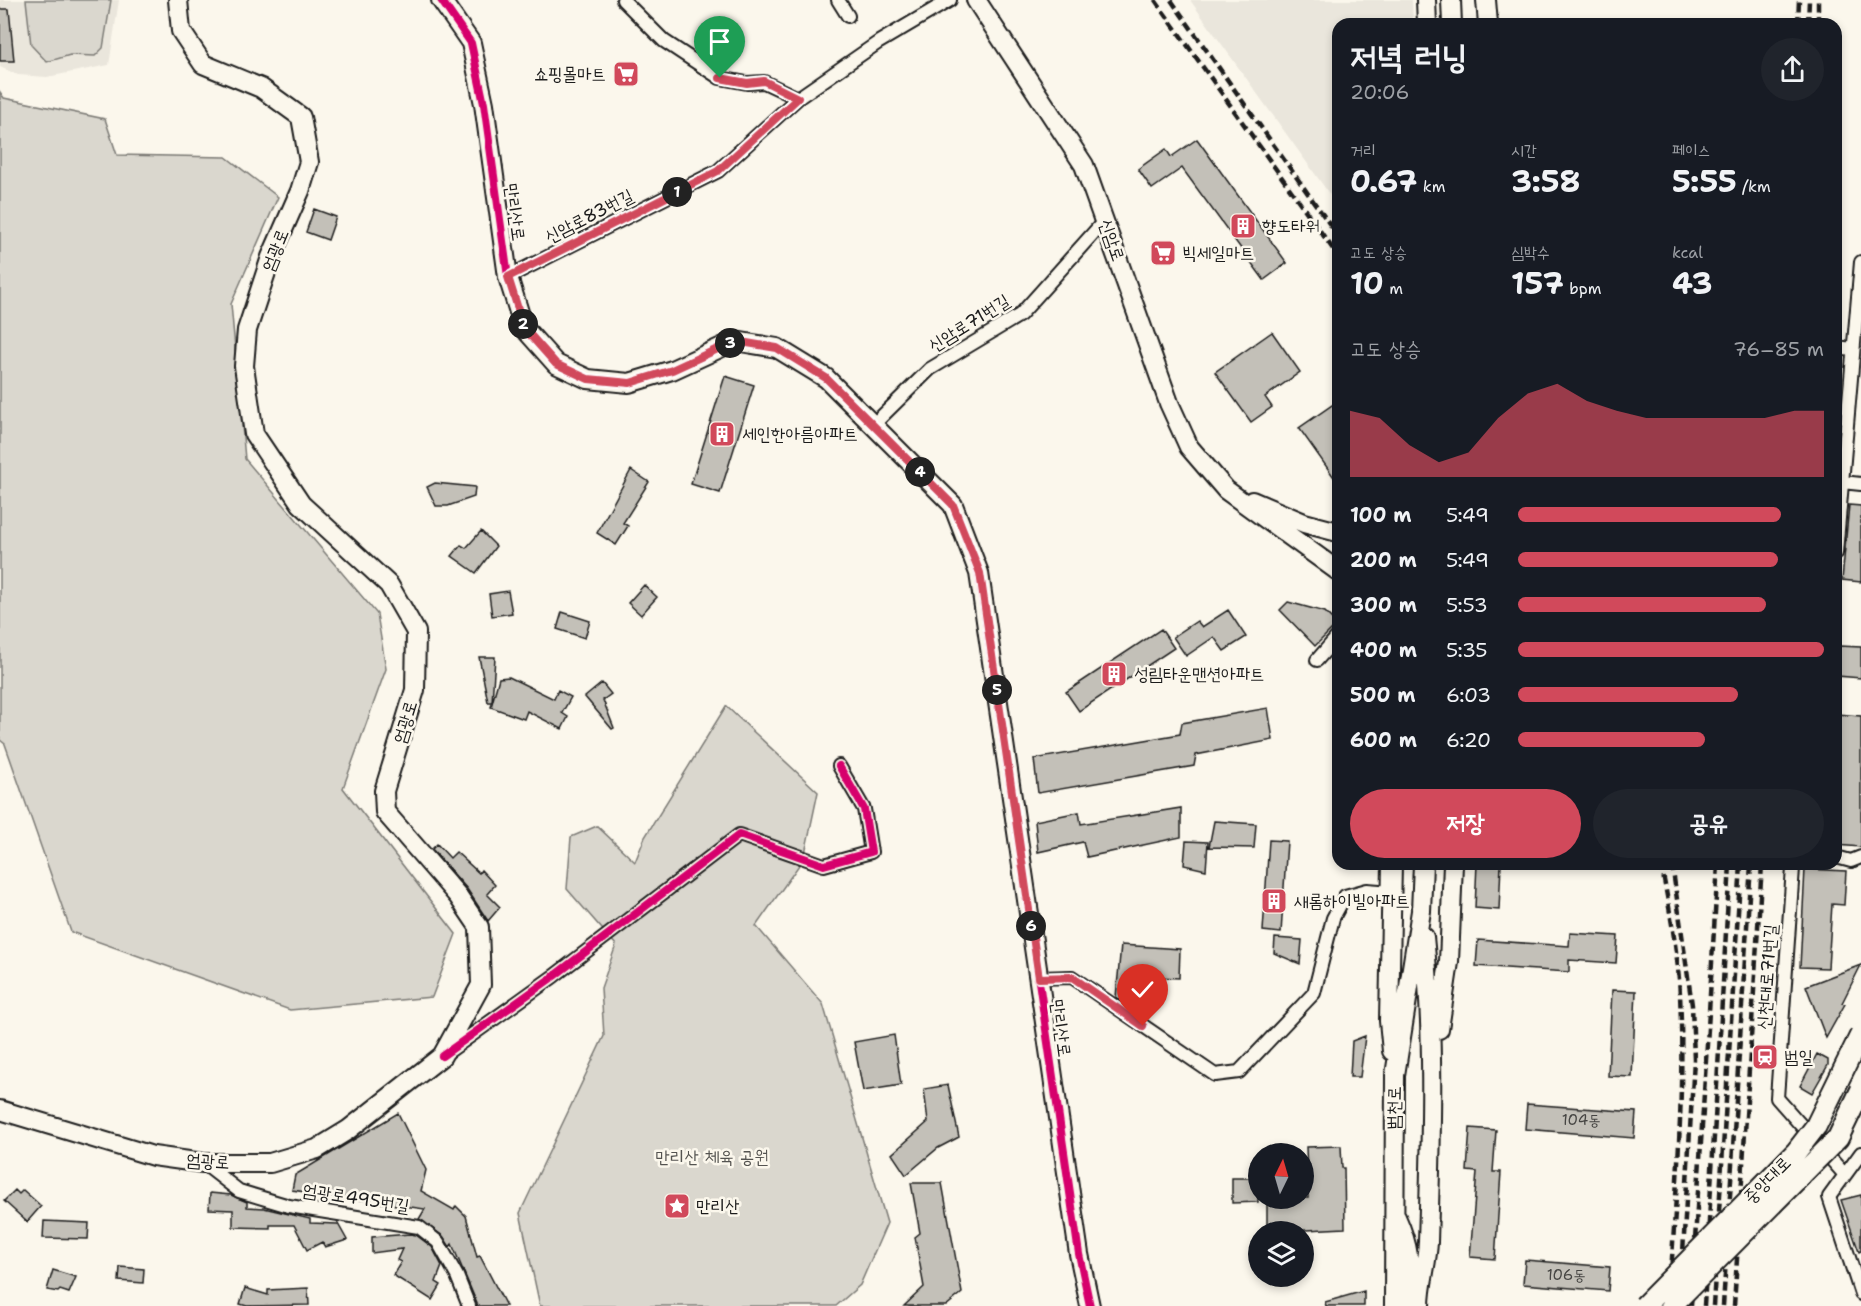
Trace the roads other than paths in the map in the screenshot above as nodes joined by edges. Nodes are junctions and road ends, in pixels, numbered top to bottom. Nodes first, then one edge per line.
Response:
1 (178, 0) edge
2 (441, 0) edge
3 (623, 0) edge
4 (838, 0) edge
5 (950, 0) edge
6 (976, 0) edge
7 (1426, 0) edge
8 (1451, 0) edge
9 (1486, 0) edge
10 (848, 16) dead end
11 (1427, 18) edge
12 (1452, 18) edge
13 (1488, 18) edge
14 (798, 98) junction
15 (1105, 220) junction
16 (1861, 262) edge
17 (508, 277) junction
18 (1842, 349) edge
19 (1853, 350) junction
20 (873, 425) junction
21 (1842, 482) joint
22 (1861, 484) edge
23 (1226, 490) junction
24 (1332, 530) edge
25 (1332, 567) edge
26 (1332, 643) edge
27 (1317, 660) dead end
28 (839, 766) dead end
29 (1861, 856) edge
30 (1842, 859) edge
31 (1392, 870) edge
32 (1423, 870) edge
33 (1453, 870) edge
34 (1793, 870) edge
35 (1392, 891) junction
36 (1421, 911) junction
37 (1039, 978) junction
38 (1861, 1034) edge
39 (442, 1056) junction
40 (1433, 1073) junction
41 (1395, 1075) junction
42 (1861, 1090) edge
43 (0, 1110) edge
44 (1861, 1153) edge
45 (203, 1163) junction
46 (1845, 1175) junction
47 (1393, 1210) junction
48 (1427, 1261) junction
49 (1861, 1294) edge
50 (469, 1306) edge
51 (1090, 1306) edge
52 (1394, 1306) edge
53 (1409, 1306) edge
54 (1419, 1306) edge
55 (1431, 1306) edge
56 (1644, 1306) edge
57 (1671, 1306) edge

1 - 39 main road, 엄광로
2 - 17 main road, 만리산로
3 - 14 street
4 - 10 street
5 - 14 street, 신암로83번길
6 - 15 main road, 신암로
7 - 11 main road
8 - 12 main road
9 - 13 main road
14 - 17 street, 신암로83번길
15 - 20 street, 신암로71번길
15 - 23 main road, 신암로
16 - 19 street
17 - 20 main road, 만리산로
18 - 19 street
19 - 21 street
20 - 37 main road, 만리산로
21 - 22 street
23 - 24 main road
23 - 25 main road
26 - 27 street
28 - 39 street
29 - 30 street
31 - 35 main road
32 - 36 main road, 범천로
33 - 40 main road
34 - 46 street, 신천대로71번길
35 - 37 street
35 - 41 main road
36 - 40 main road, 범천로
36 - 41 main road, 범천로
37 - 51 main road, 만리산로
38 - 56 main road, 중앙대로, bridge
39 - 45 main road, 엄광로
40 - 48 main road, 범천로
41 - 47 main road, 범천로
42 - 57 main road, 중앙대로, bridge
43 - 45 main road, 엄광로
44 - 46 street
45 - 50 street, 엄광로495번길
46 - 49 street
47 - 52 main road, 범천로
47 - 53 main road
48 - 54 main road
48 - 55 main road

